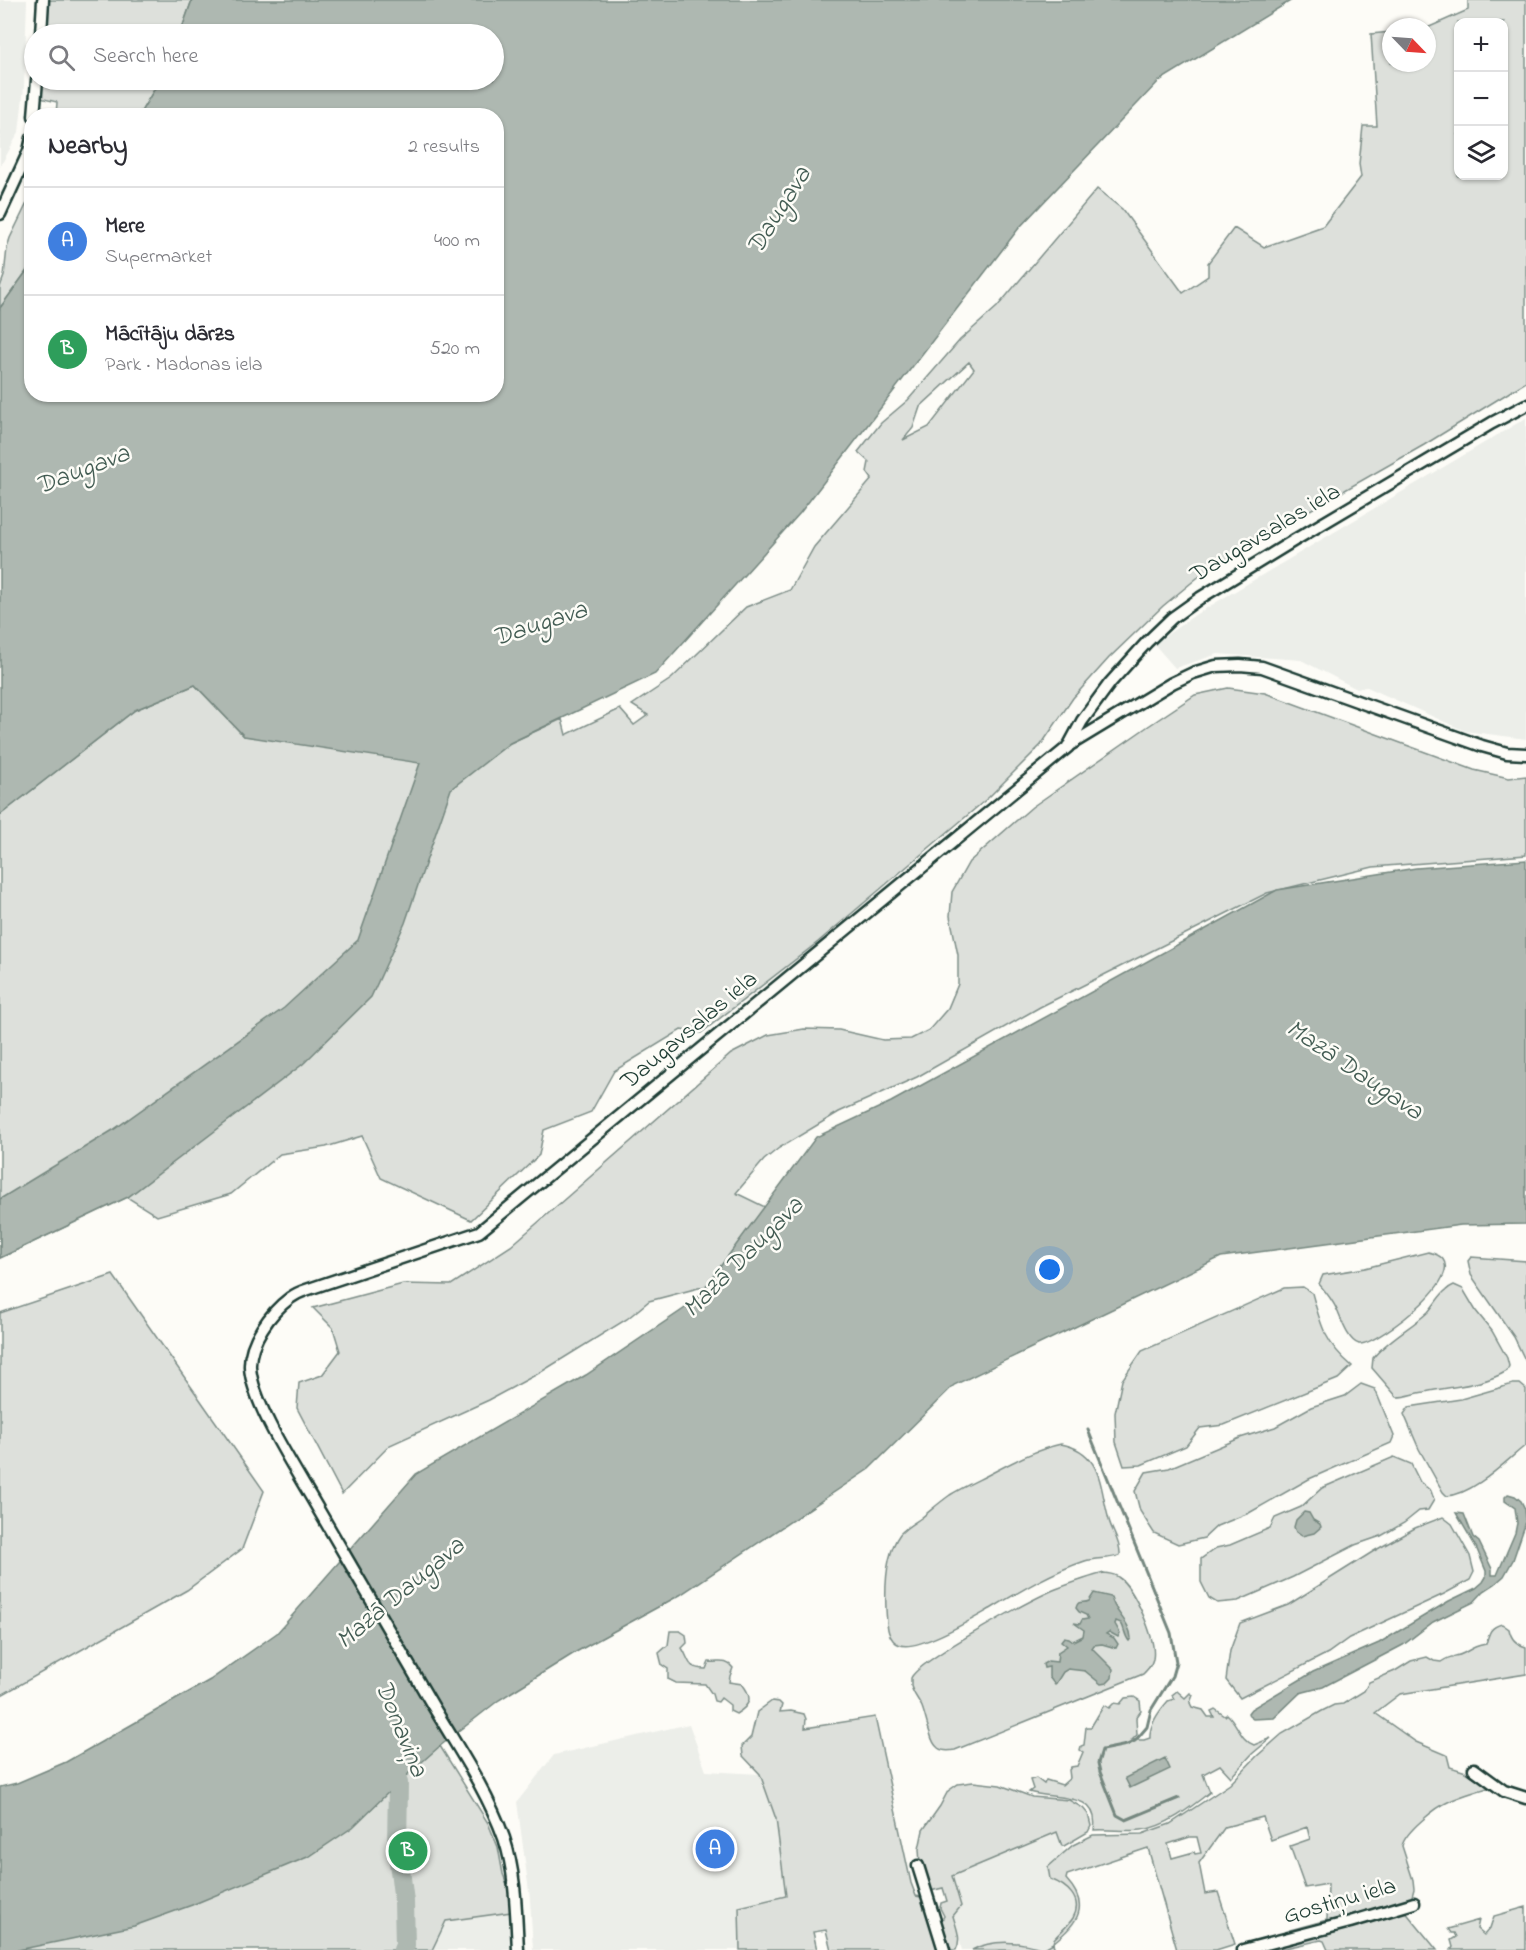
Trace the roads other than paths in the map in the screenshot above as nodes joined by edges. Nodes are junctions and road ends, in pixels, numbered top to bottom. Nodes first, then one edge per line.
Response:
1 (44, 0) edge
2 (42, 24) edge
3 (36, 90) edge
4 (35, 108) edge
5 (24, 162) edge
6 (0, 214) edge
7 (1526, 405) edge
8 (1068, 747) junction
9 (1526, 754) edge
10 (1474, 1770) dead end
11 (1526, 1798) edge
12 (918, 1866) dead end
13 (1414, 1903) dead end
14 (518, 1950) edge
15 (944, 1950) edge
16 (1243, 1950) edge

1 - 2 street
3 - 4 street
5 - 6 street
7 - 8 street, Daugavsalas iela
8 - 9 street, Daugavsalas iela
8 - 14 street, Daugavsalas iela
10 - 11 street
12 - 15 street
13 - 16 street, Gostiņu iela

